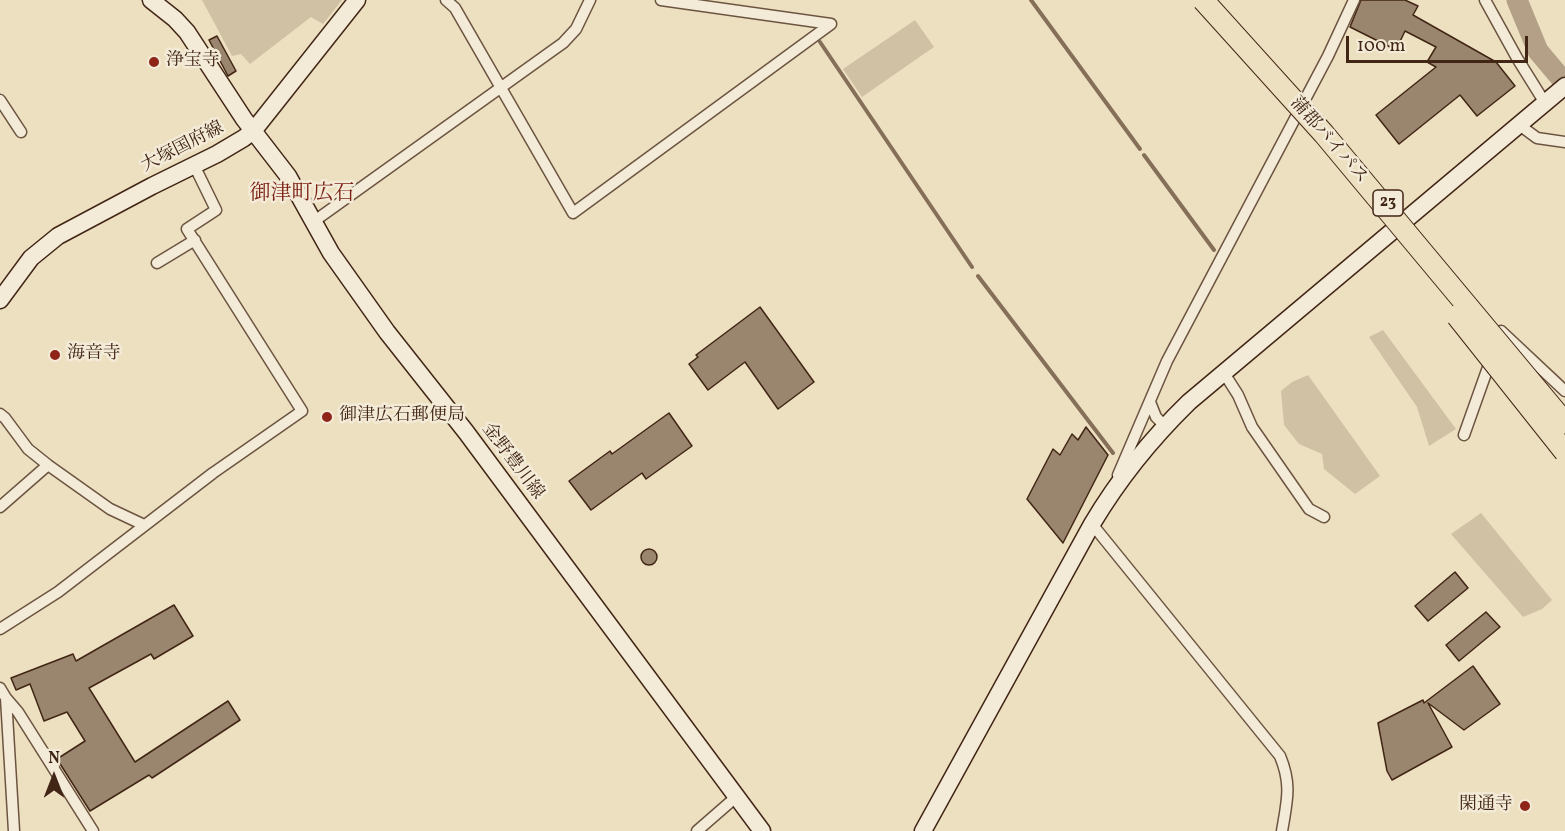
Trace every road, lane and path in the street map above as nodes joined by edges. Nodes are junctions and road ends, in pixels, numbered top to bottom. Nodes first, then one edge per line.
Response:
1 (150, 0) edge
2 (357, 0) edge
3 (446, 0) edge
4 (590, 0) edge
5 (661, 0) edge
6 (1203, 0) edge
7 (1212, 0) edge
8 (1354, 0) edge
9 (1485, 0) edge
10 (500, 87) junction
11 (1554, 95) edge
12 (0, 100) edge
13 (1518, 124) junction
14 (254, 130) junction
15 (21, 132) dead end
16 (1565, 142) edge
17 (194, 165) junction
18 (313, 222) junction
19 (195, 240) junction
20 (1422, 251) junction
21 (157, 263) dead end
22 (0, 300) edge
23 (1224, 373) junction
24 (1565, 391) edge
25 (1150, 402) junction
26 (1565, 405) edge
27 (0, 414) edge
28 (1565, 423) edge
29 (1165, 426) junction
30 (1464, 435) dead end
31 (1565, 452) edge
32 (48, 465) junction
33 (1112, 491) junction
34 (0, 507) edge
35 (1324, 517) dead end
36 (1092, 524) junction
37 (144, 525) junction
38 (0, 629) edge
39 (0, 688) edge
40 (6, 698) junction
41 (736, 797) junction
42 (14, 831) edge
43 (93, 831) edge
44 (697, 831) edge
45 (762, 831) edge
46 (923, 831) edge
47 (1282, 831) edge

1 - 14 main road, 金野豊川線
2 - 14 main road, 大塚国府線
3 - 10 street
4 - 10 street
5 - 10 street
6 - 20 highway, 蒲郡バイパス / 23, bridge
7 - 26 highway, 蒲郡バイパス / 23, bridge
8 - 25 street
9 - 11 street
10 - 18 street
11 - 13 main road
12 - 15 street
13 - 16 street
13 - 23 main road
14 - 17 main road, 大塚国府線
14 - 18 main road, 金野豊川線
17 - 19 street
17 - 22 main road, 大塚国府線
18 - 41 main road, 金野豊川線
19 - 21 street
19 - 37 street
20 - 28 highway, 蒲郡バイパス / 23, bridge
20 - 31 highway, bridge
23 - 29 main road
23 - 35 street
24 - 30 street
25 - 29 street
25 - 33 street
27 - 32 street
29 - 33 main road
32 - 34 street
32 - 37 street
33 - 36 main road
36 - 46 main road
36 - 47 street
37 - 38 street
39 - 40 street
40 - 42 street
40 - 43 street
41 - 44 street
41 - 45 main road, 金野豊川線

